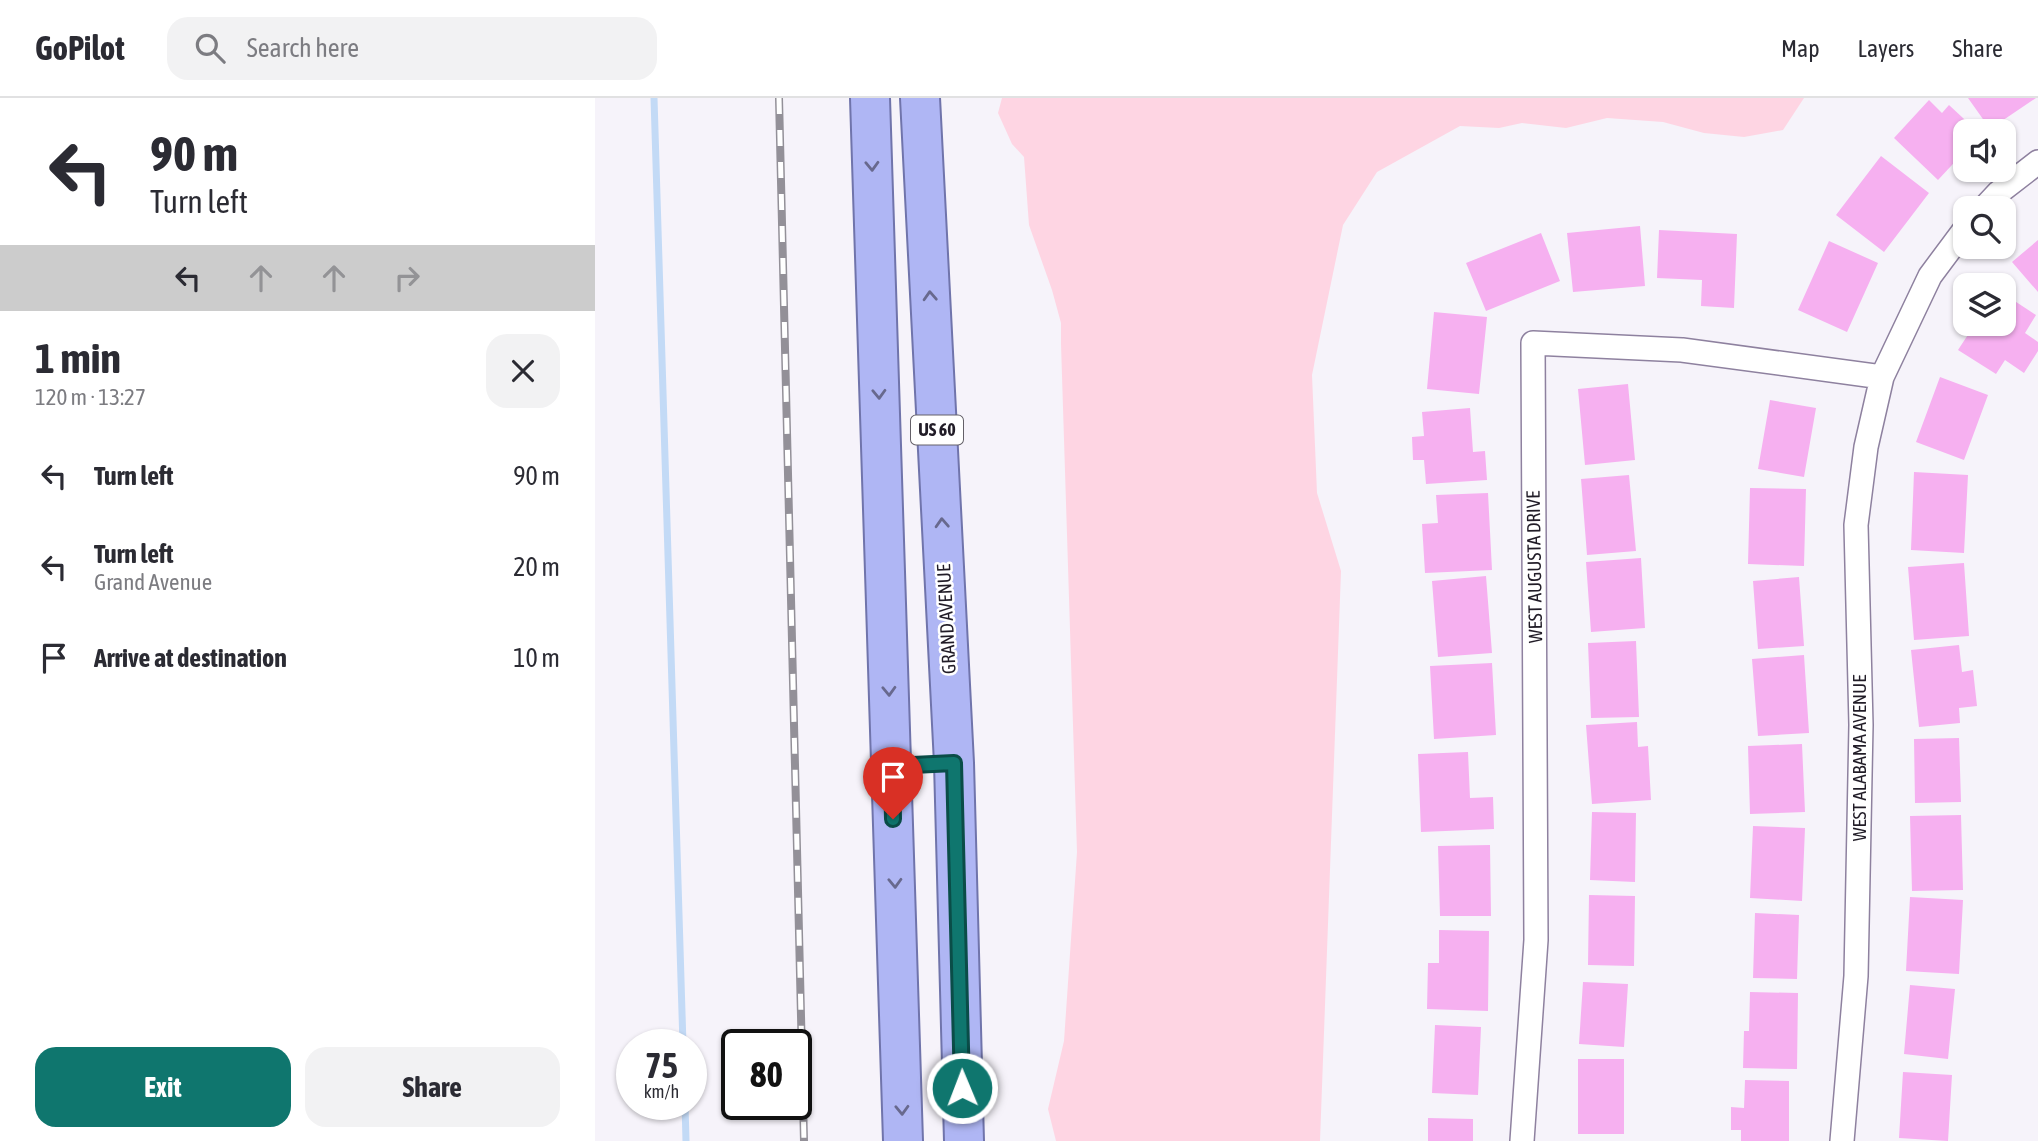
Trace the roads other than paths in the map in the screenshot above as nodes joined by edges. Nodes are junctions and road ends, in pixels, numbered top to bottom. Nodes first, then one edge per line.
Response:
1 (870, 98) edge
2 (920, 98) edge
3 (2038, 162) edge
4 (1995, 196) edge
5 (1953, 245) edge
6 (1882, 377) junction
7 (954, 763) junction
8 (892, 766) junction
9 (903, 1141) edge
10 (964, 1141) edge
11 (1522, 1141) edge
12 (1842, 1141) edge

1 -> 8 highway
7 -> 2 highway, GRAND AVENUE / US 60
3 - 4 street
5 - 6 street, WEST ALABAMA AVENUE
6 - 11 street, WEST AUGUSTA DRIVE
6 - 12 street, WEST ALABAMA AVENUE
7 - 8 highway
7 - 10 highway, GRAND AVENUE / US 60
8 -> 9 highway

